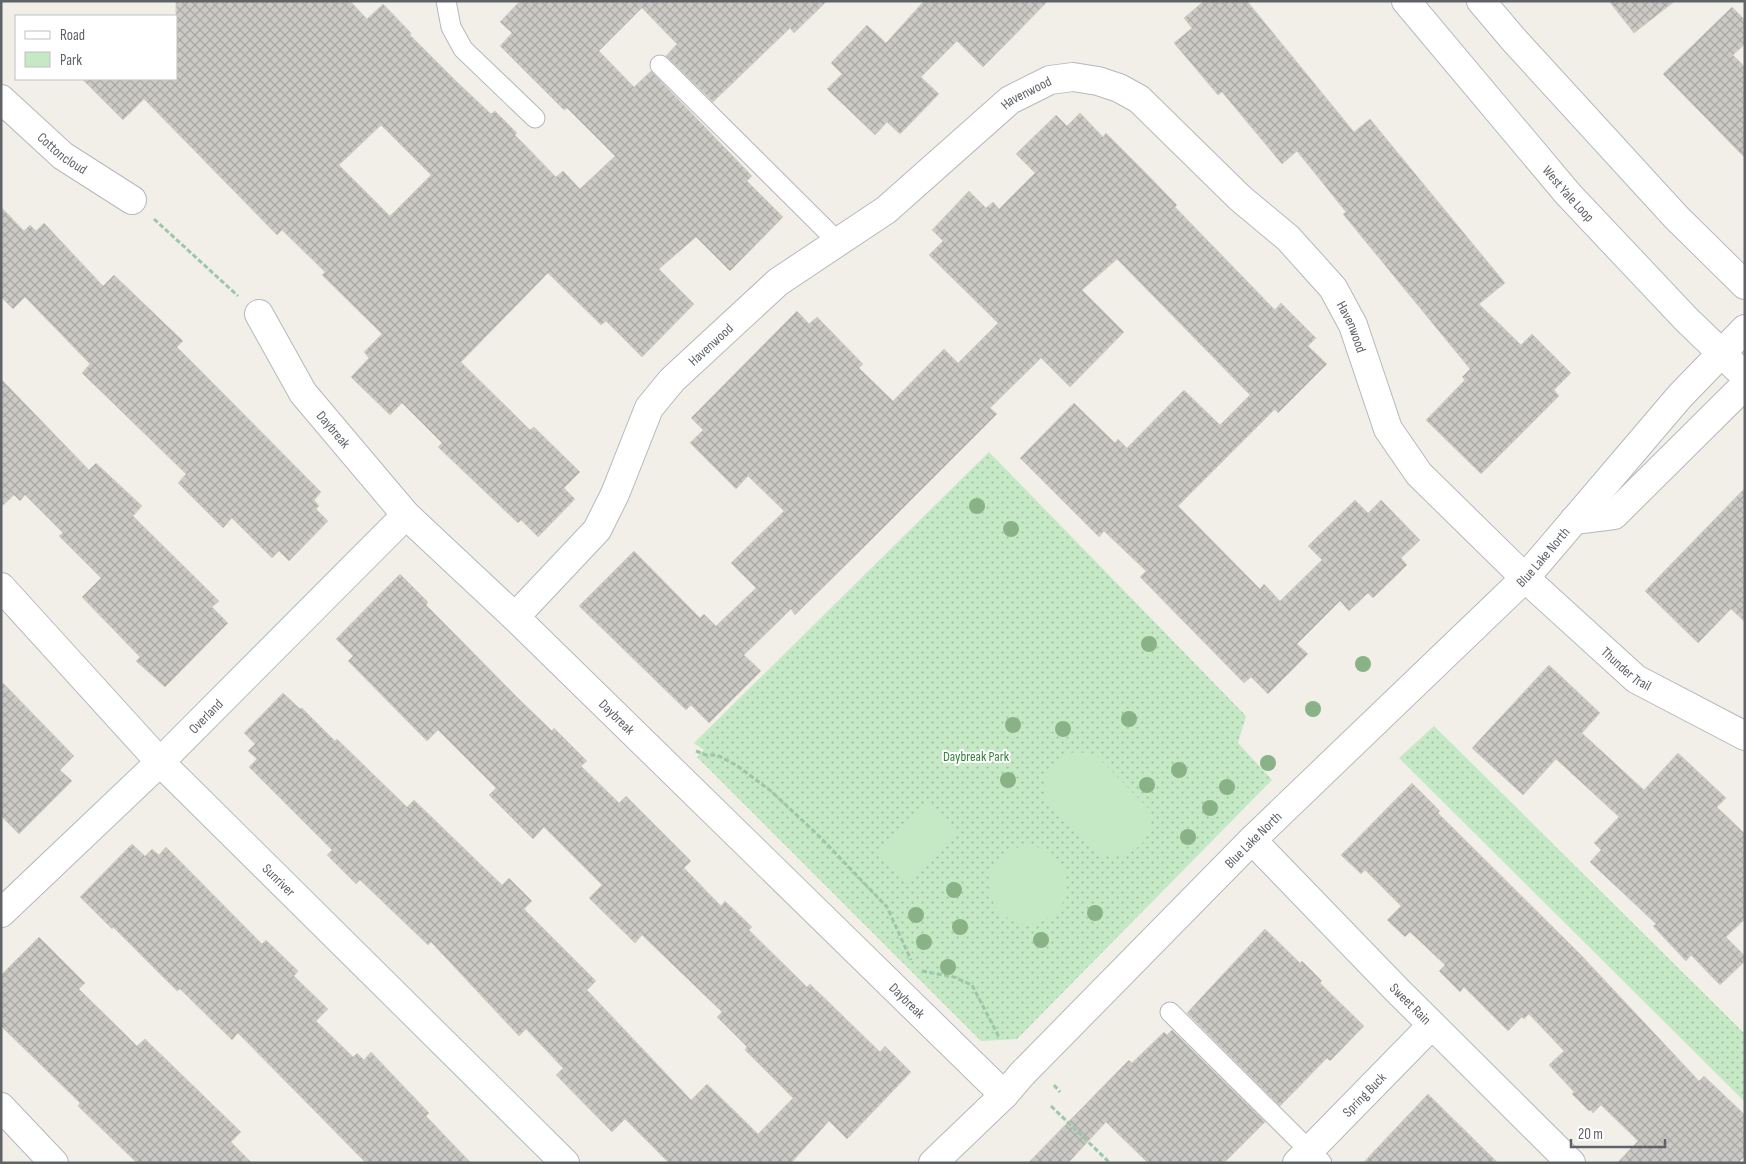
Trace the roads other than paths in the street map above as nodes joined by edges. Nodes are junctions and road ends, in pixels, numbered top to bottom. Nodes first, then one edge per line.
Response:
1 (446, 1) edge
2 (1406, 1) edge
3 (1481, 1) edge
4 (660, 65) dead end
5 (1, 99) edge
6 (535, 118) dead end
7 (132, 200) road end
8 (839, 243) junction
9 (1745, 285) edge
10 (259, 314) road end
11 (1745, 329) edge
12 (1721, 353) junction
13 (1745, 376) edge
14 (1745, 385) edge
15 (406, 515) junction
16 (1574, 520) junction
17 (1525, 578) junction
18 (1, 587) edge
19 (515, 616) junction
20 (1745, 736) edge
21 (160, 762) junction
22 (1252, 840) junction
23 (1, 913) edge
24 (1170, 1012) dead end
25 (1432, 1025) junction
26 (1004, 1095) junction
27 (1, 1107) edge
28 (1309, 1158) edge
29 (54, 1163) edge
30 (565, 1163) edge
31 (933, 1163) edge
32 (1571, 1163) edge

1 - 6 lane
2 - 12 street, West Yale Loop
3 - 9 street
4 - 8 lane
5 - 7 street, Cottoncloud
8 - 17 street, Havenwood
8 - 19 street, Havenwood
10 - 15 street, Daybreak
11 - 12 street, Blue Lake North
12 - 13 street, West Yale Loop
12 - 16 street, Blue Lake North
14 - 16 street, Blue Lake North
15 - 19 street, Daybreak
15 - 21 street, Overland
16 - 17 street, Blue Lake North
17 - 20 street, Thunder Trail
17 - 22 street, Blue Lake North
18 - 21 street, Sunriver
19 - 26 street, Daybreak
21 - 23 street, Overland
21 - 30 street, Sunriver
22 - 25 street, Sweet Rain
22 - 26 street, Blue Lake North
24 - 28 lane
25 - 28 street, Spring Buck
25 - 32 street, Sweet Rain
26 - 31 street, Blue Lake North
27 - 29 street

